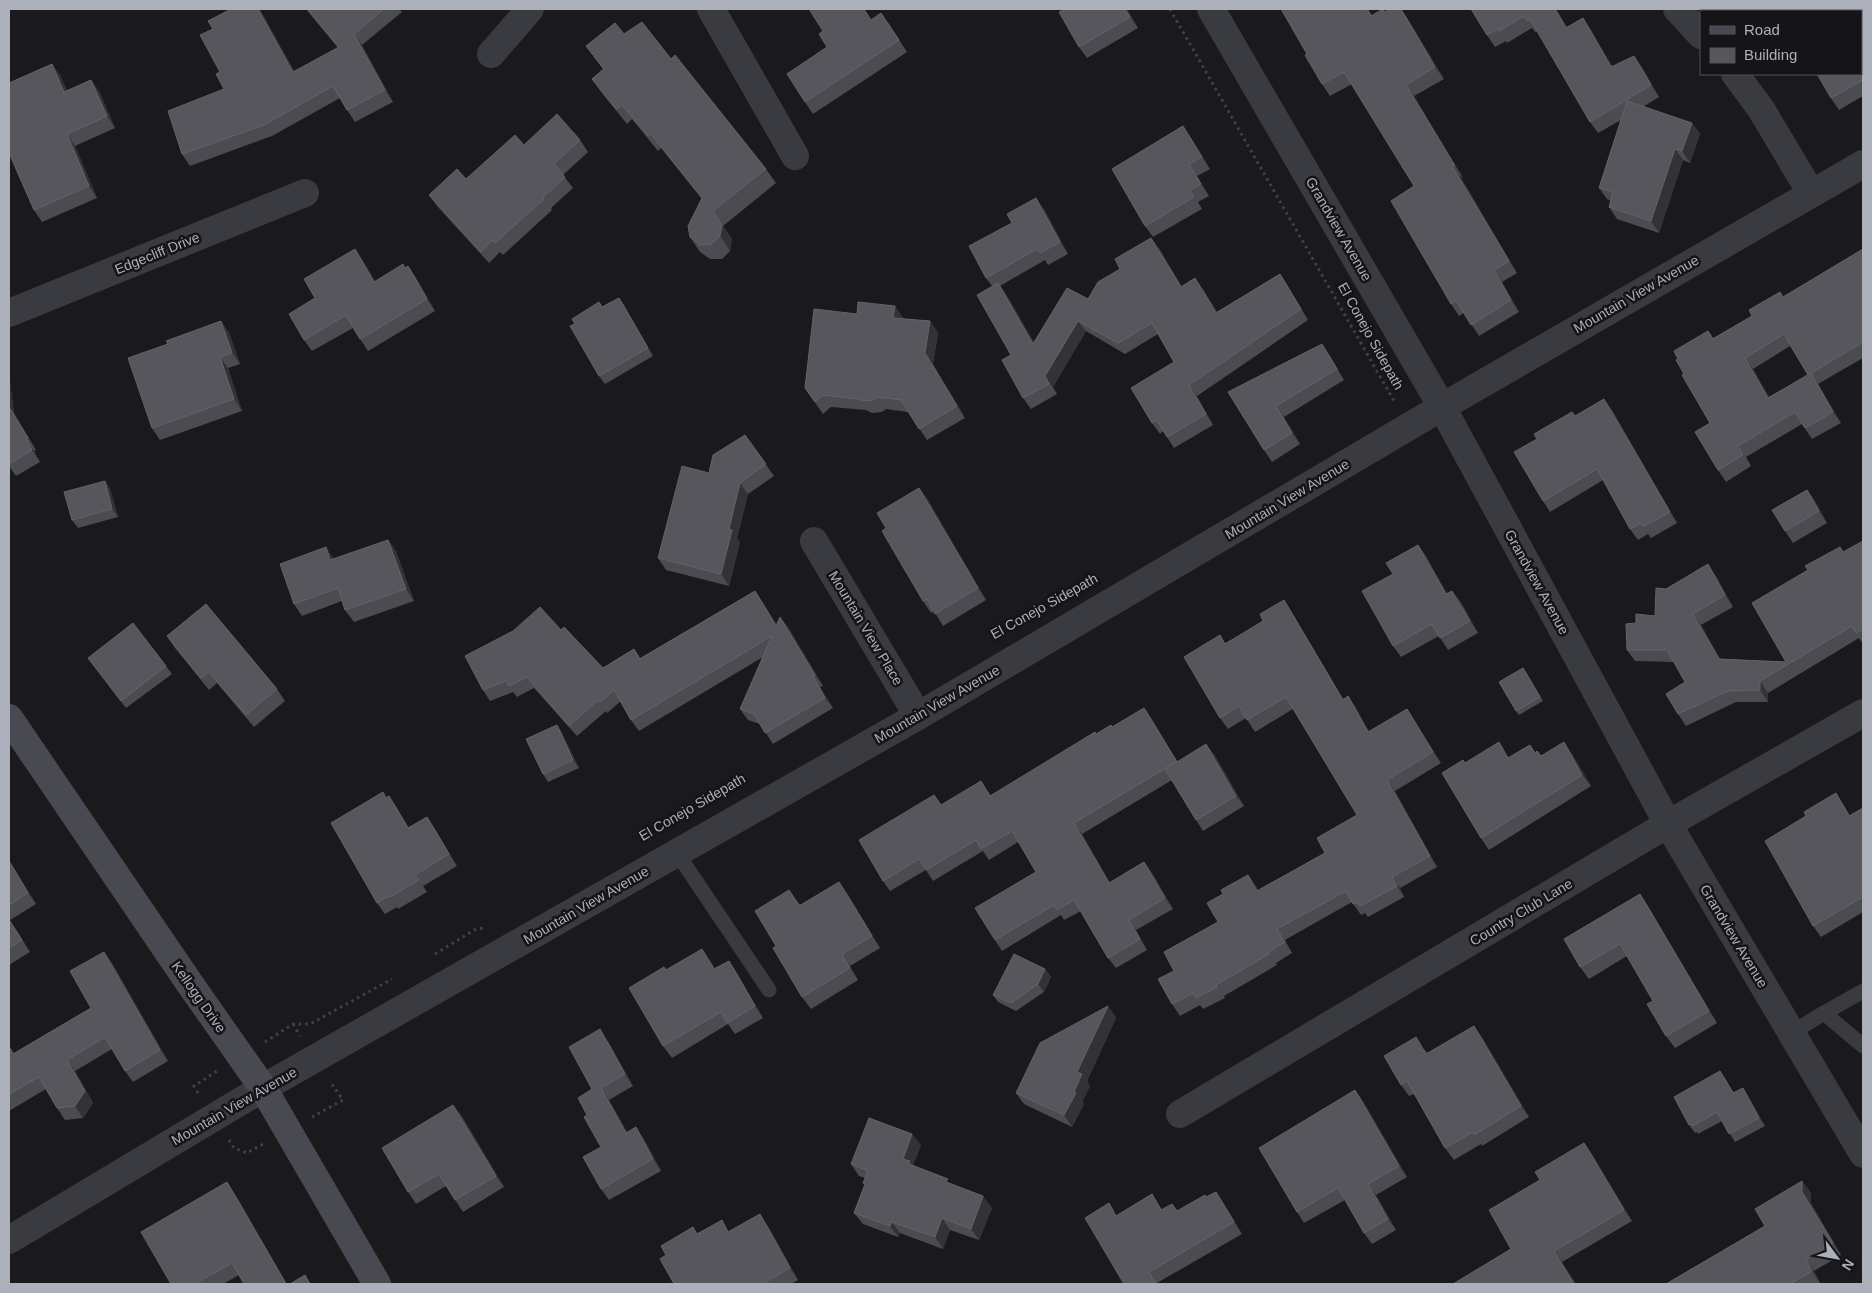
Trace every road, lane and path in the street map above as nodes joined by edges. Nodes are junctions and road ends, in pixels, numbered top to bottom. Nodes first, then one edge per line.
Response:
1 (530, 9) edge
2 (711, 9) edge
3 (1170, 9) edge
4 (1211, 9) edge
5 (1676, 9) edge
6 (1700, 34) edge
7 (491, 54) dead end
8 (1736, 75) edge
9 (795, 156) dead end
10 (1863, 164) edge
11 (305, 193) dead end
12 (1811, 193) junction
13 (9, 314) edge
14 (1395, 402) dead end
15 (1442, 407) junction
16 (814, 541) dead end
17 (1863, 713) edge
18 (918, 716) junction
19 (9, 718) edge
20 (1668, 824) junction
21 (677, 853) junction
22 (490, 927) dead end
23 (435, 954) dead end
24 (394, 978) dead end
25 (769, 990) dead end
26 (1863, 991) edge
27 (1824, 1013) junction
28 (293, 1024) dead end
29 (1791, 1033) junction
30 (1863, 1046) edge
31 (263, 1088) junction
32 (1180, 1114) dead end
33 (1863, 1154) edge
34 (9, 1240) edge
35 (377, 1284) edge

1 - 7 street
2 - 9 street
3 - 14 path, El Conejo Sidepath
4 - 15 street, Grandview Avenue
5 - 6 street
8 - 12 street
10 - 12 street, Mountain View Avenue
11 - 13 street, Edgecliff Drive
12 - 15 street, Mountain View Avenue
15 - 18 street, Mountain View Avenue
15 - 20 street, Grandview Avenue
16 - 18 street, Mountain View Place
17 - 20 street, Country Club Lane
18 - 21 street, Mountain View Avenue
19 - 31 main road, Kellogg Drive
20 - 29 street, Grandview Avenue
20 - 32 street, Country Club Lane
21 - 25 lane
21 - 31 street, Mountain View Avenue
22 - 23 path
24 - 28 path
26 - 27 lane
27 - 29 lane
27 - 30 lane
29 - 33 street, Grandview Avenue
31 - 34 street, Mountain View Avenue
31 - 35 main road, Kellogg Drive

